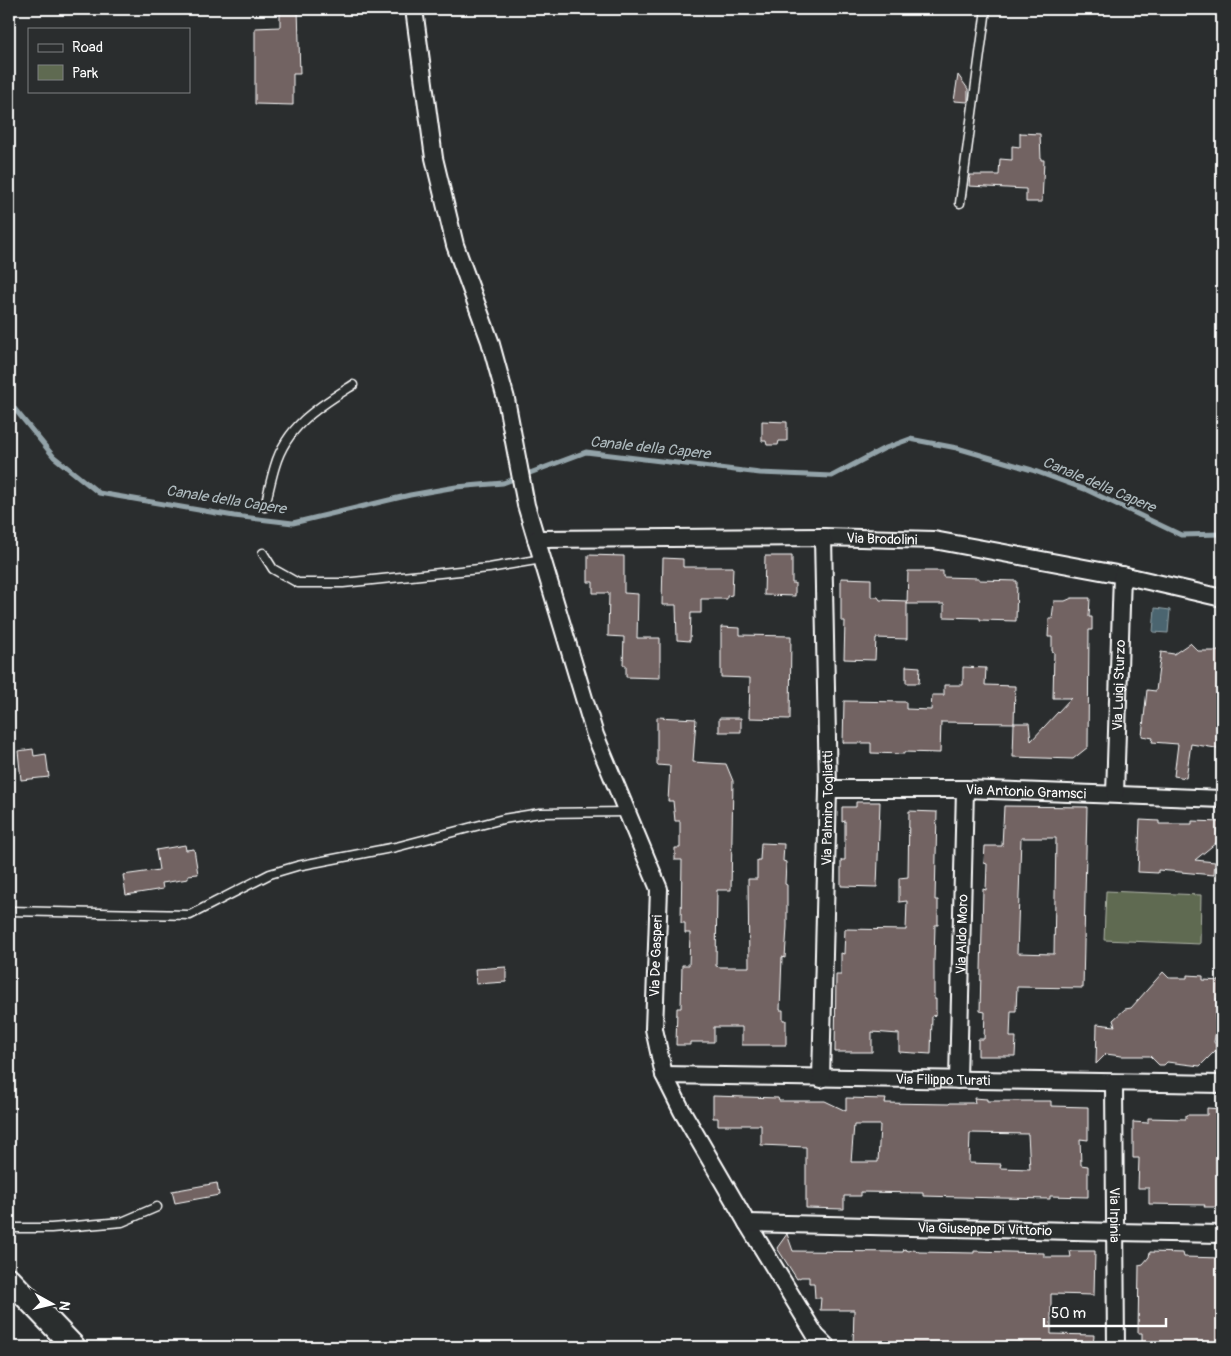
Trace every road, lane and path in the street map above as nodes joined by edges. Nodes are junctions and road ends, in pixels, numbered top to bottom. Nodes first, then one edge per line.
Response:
1 (414, 9) edge
2 (986, 9) edge
3 (960, 204) dead end
4 (353, 385) dead end
5 (265, 507) dead end
6 (822, 537) junction
7 (536, 539) junction
8 (264, 553) dead end
9 (542, 559) junction
10 (1122, 575) junction
11 (1222, 598) edge
12 (828, 789) junction
13 (965, 789) junction
14 (1115, 794) junction
15 (1222, 799) edge
16 (627, 812) junction
17 (9, 911) edge
18 (664, 1075) junction
19 (821, 1078) junction
20 (958, 1080) junction
21 (1114, 1084) junction
22 (1222, 1084) edge
23 (157, 1208) dead end
24 (747, 1223) junction
25 (9, 1228) edge
26 (1116, 1232) junction
27 (1222, 1234) edge
28 (9, 1279) edge
29 (74, 1347) edge
30 (827, 1347) edge
31 (1116, 1347) edge

1 - 7 street, Via De Gasperi
2 - 3 lane
4 - 5 lane
6 - 7 street, Via Brodolini
6 - 10 street, Via Brodolini
6 - 12 street, Via Palmiro Togliatti
7 - 9 street, Via De Gasperi
8 - 9 lane
9 - 16 street, Via De Gasperi
10 - 11 street, Via Brodolini
10 - 14 street, Via Luigi Sturzo
12 - 13 street, Via Antonio Gramsci
12 - 19 street, Via Palmiro Togliatti
13 - 14 street, Via Antonio Gramsci
13 - 20 street, Via Aldo Moro
14 - 15 street, Via Antonio Gramsci
16 - 17 lane
16 - 18 street, Via De Gasperi
18 - 19 street, Via Filippo Turati
18 - 24 street, Via De Gasperi
19 - 20 street, Via Filippo Turati
20 - 21 street, Via Filippo Turati
21 - 22 street, Via Filippo Turati
21 - 26 street, Via Irpinia
23 - 25 lane
24 - 26 street, Via Giuseppe Di Vittorio
24 - 30 street, Via De Gasperi
26 - 27 street, Via Giuseppe Di Vittorio
26 - 31 street, Via Irpinia
28 - 29 street

